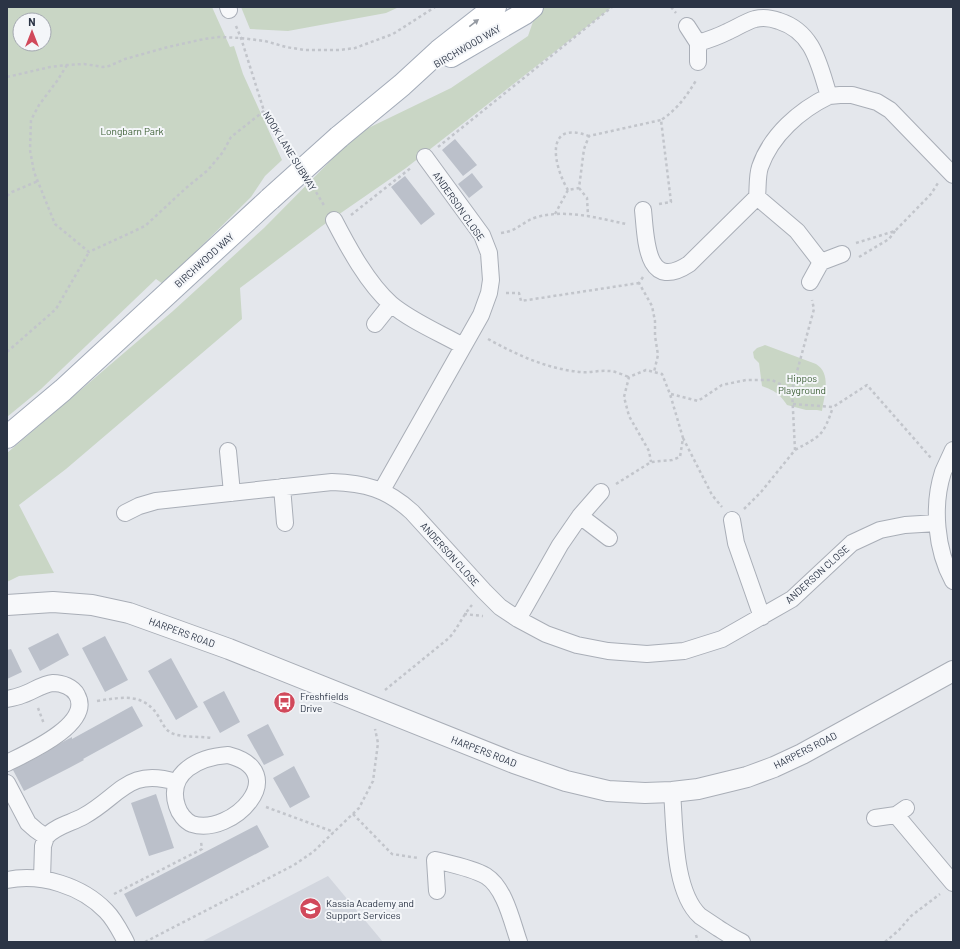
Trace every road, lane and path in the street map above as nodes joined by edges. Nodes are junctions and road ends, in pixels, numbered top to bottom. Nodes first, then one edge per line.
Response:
1 (435, 7) edge
2 (495, 7) edge
3 (532, 7) edge
4 (612, 7) edge
5 (229, 8) edge
6 (774, 13) edge
7 (687, 26) dead end
8 (241, 38) junction
9 (698, 43) junction
10 (698, 62) joint
11 (67, 65) junction
12 (7, 77) edge
13 (402, 85) junction
14 (829, 96) junction
15 (264, 111) junction
16 (662, 120) junction
17 (589, 136) junction
18 (293, 156) dead end
19 (425, 157) junction
20 (950, 171) edge
21 (38, 181) junction
22 (309, 182) dead end
23 (579, 188) junction
24 (568, 190) junction
25 (7, 196) edge
26 (757, 198) junction
27 (643, 210) joint
28 (554, 214) junction
29 (588, 216) junction
30 (335, 223) junction
31 (645, 229) junction
32 (482, 235) junction
33 (89, 252) junction
34 (842, 254) joint
35 (652, 262) junction
36 (821, 262) junction
37 (810, 282) joint
38 (639, 283) junction
39 (489, 293) junction
40 (391, 304) junction
41 (375, 324) dead end
42 (473, 330) junction
43 (463, 346) junction
44 (7, 352) edge
45 (654, 372) junction
46 (629, 377) junction
47 (792, 390) junction
48 (670, 394) junction
49 (793, 404) junction
50 (832, 407) junction
51 (7, 437) edge
52 (683, 438) junction
53 (795, 450) junction
54 (953, 450) edge
55 (228, 451) dead end
56 (651, 462) junction
57 (943, 472) junction
58 (282, 487) junction
59 (382, 490) junction
60 (601, 492) joint
61 (232, 493) junction
62 (125, 513) dead end
63 (580, 516) junction
64 (732, 520) junction
65 (285, 523) dead end
66 (938, 524) junction
67 (610, 538) dead end
68 (953, 581) edge
69 (7, 605) edge
70 (464, 614) dead end
71 (762, 617) junction
72 (518, 619) junction
73 (953, 671) edge
74 (30, 691) junction
75 (384, 698) dead end
76 (7, 699) edge
77 (80, 703) junction
78 (374, 725) dead end
79 (51, 739) junction
80 (217, 739) dead end
81 (7, 763) edge
82 (176, 782) junction
83 (7, 783) edge
84 (672, 792) junction
85 (251, 801) junction
86 (353, 814) junction
87 (875, 818) dead end
88 (200, 826) junction
89 (334, 832) junction
90 (46, 837) junction
91 (435, 860) junction
92 (42, 879) junction
93 (7, 880) edge
94 (948, 887) edge
95 (437, 891) dead end
96 (98, 903) junction
97 (126, 942) edge
98 (145, 942) edge
99 (519, 942) edge
100 (742, 942) edge
101 (885, 942) edge

1 - 8 path
13 -> 2 main road, BIRCHWOOD WAY
3 - 13 main road, BIRCHWOOD WAY
4 - 19 path
5 - 8 path, NOOK LANE SUBWAY
6 - 9 street
6 - 14 street
7 - 9 street
8 - 11 path
8 - 15 path, NOOK LANE SUBWAY
9 - 10 street
10 - 16 path
11 - 12 path
11 - 21 path
13 - 51 main road, BIRCHWOOD WAY, bridge
14 - 20 street
14 - 26 street
15 - 18 path, NOOK LANE SUBWAY
15 - 33 path
16 - 17 path
16 - 27 path
17 - 23 path
17 - 24 path
19 - 30 path
19 - 32 street, ANDERSON CLOSE
20 - 34 path
21 - 25 path
21 - 33 path
22 - 30 path, NOOK LANE SUBWAY
23 - 24 path
23 - 29 path
24 - 28 path
26 - 35 street
26 - 36 street
27 - 31 street
28 - 29 path
28 - 32 path
29 - 31 path
30 - 40 street
31 - 35 street
32 - 39 street, ANDERSON CLOSE
33 - 44 path
34 - 36 street
35 - 38 path
36 - 37 street
37 - 47 path
38 - 39 path
38 - 45 path
39 - 42 street, ANDERSON CLOSE
40 - 41 street
40 - 43 street
42 - 43 street, ANDERSON CLOSE
42 - 46 path
43 - 59 street, ANDERSON CLOSE
45 - 46 path
45 - 48 path
46 - 56 path
47 - 48 path
47 - 49 path
48 - 52 path
49 - 50 path
49 - 53 path
50 - 53 path
50 - 57 path
52 - 56 path
52 - 64 path
53 - 64 path
54 - 57 street
55 - 61 street
56 - 60 path
57 - 66 street
58 - 59 street, ANDERSON CLOSE
58 - 61 street, ANDERSON CLOSE
58 - 65 street
59 - 72 street, ANDERSON CLOSE
60 - 63 street
61 - 62 street, ANDERSON CLOSE
63 - 67 street
63 - 72 street
64 - 71 street
66 - 68 street
66 - 71 street, ANDERSON CLOSE
69 - 84 street, HARPERS ROAD
70 - 75 path
71 - 72 street, ANDERSON CLOSE
73 - 84 street, HARPERS ROAD
74 - 76 street
74 - 77 street
74 - 79 path
77 - 79 street
77 - 80 path
78 - 86 path
79 - 81 street
82 - 85 street
82 - 88 street
82 - 90 street
83 - 90 street
84 - 100 street
85 - 88 street
85 - 89 path
86 - 89 path
86 - 91 path
87 - 94 street
88 - 96 path
89 - 98 path
90 - 92 street
91 - 95 street
91 - 99 street
92 - 93 street
92 - 96 street
94 - 101 path
96 - 97 street

